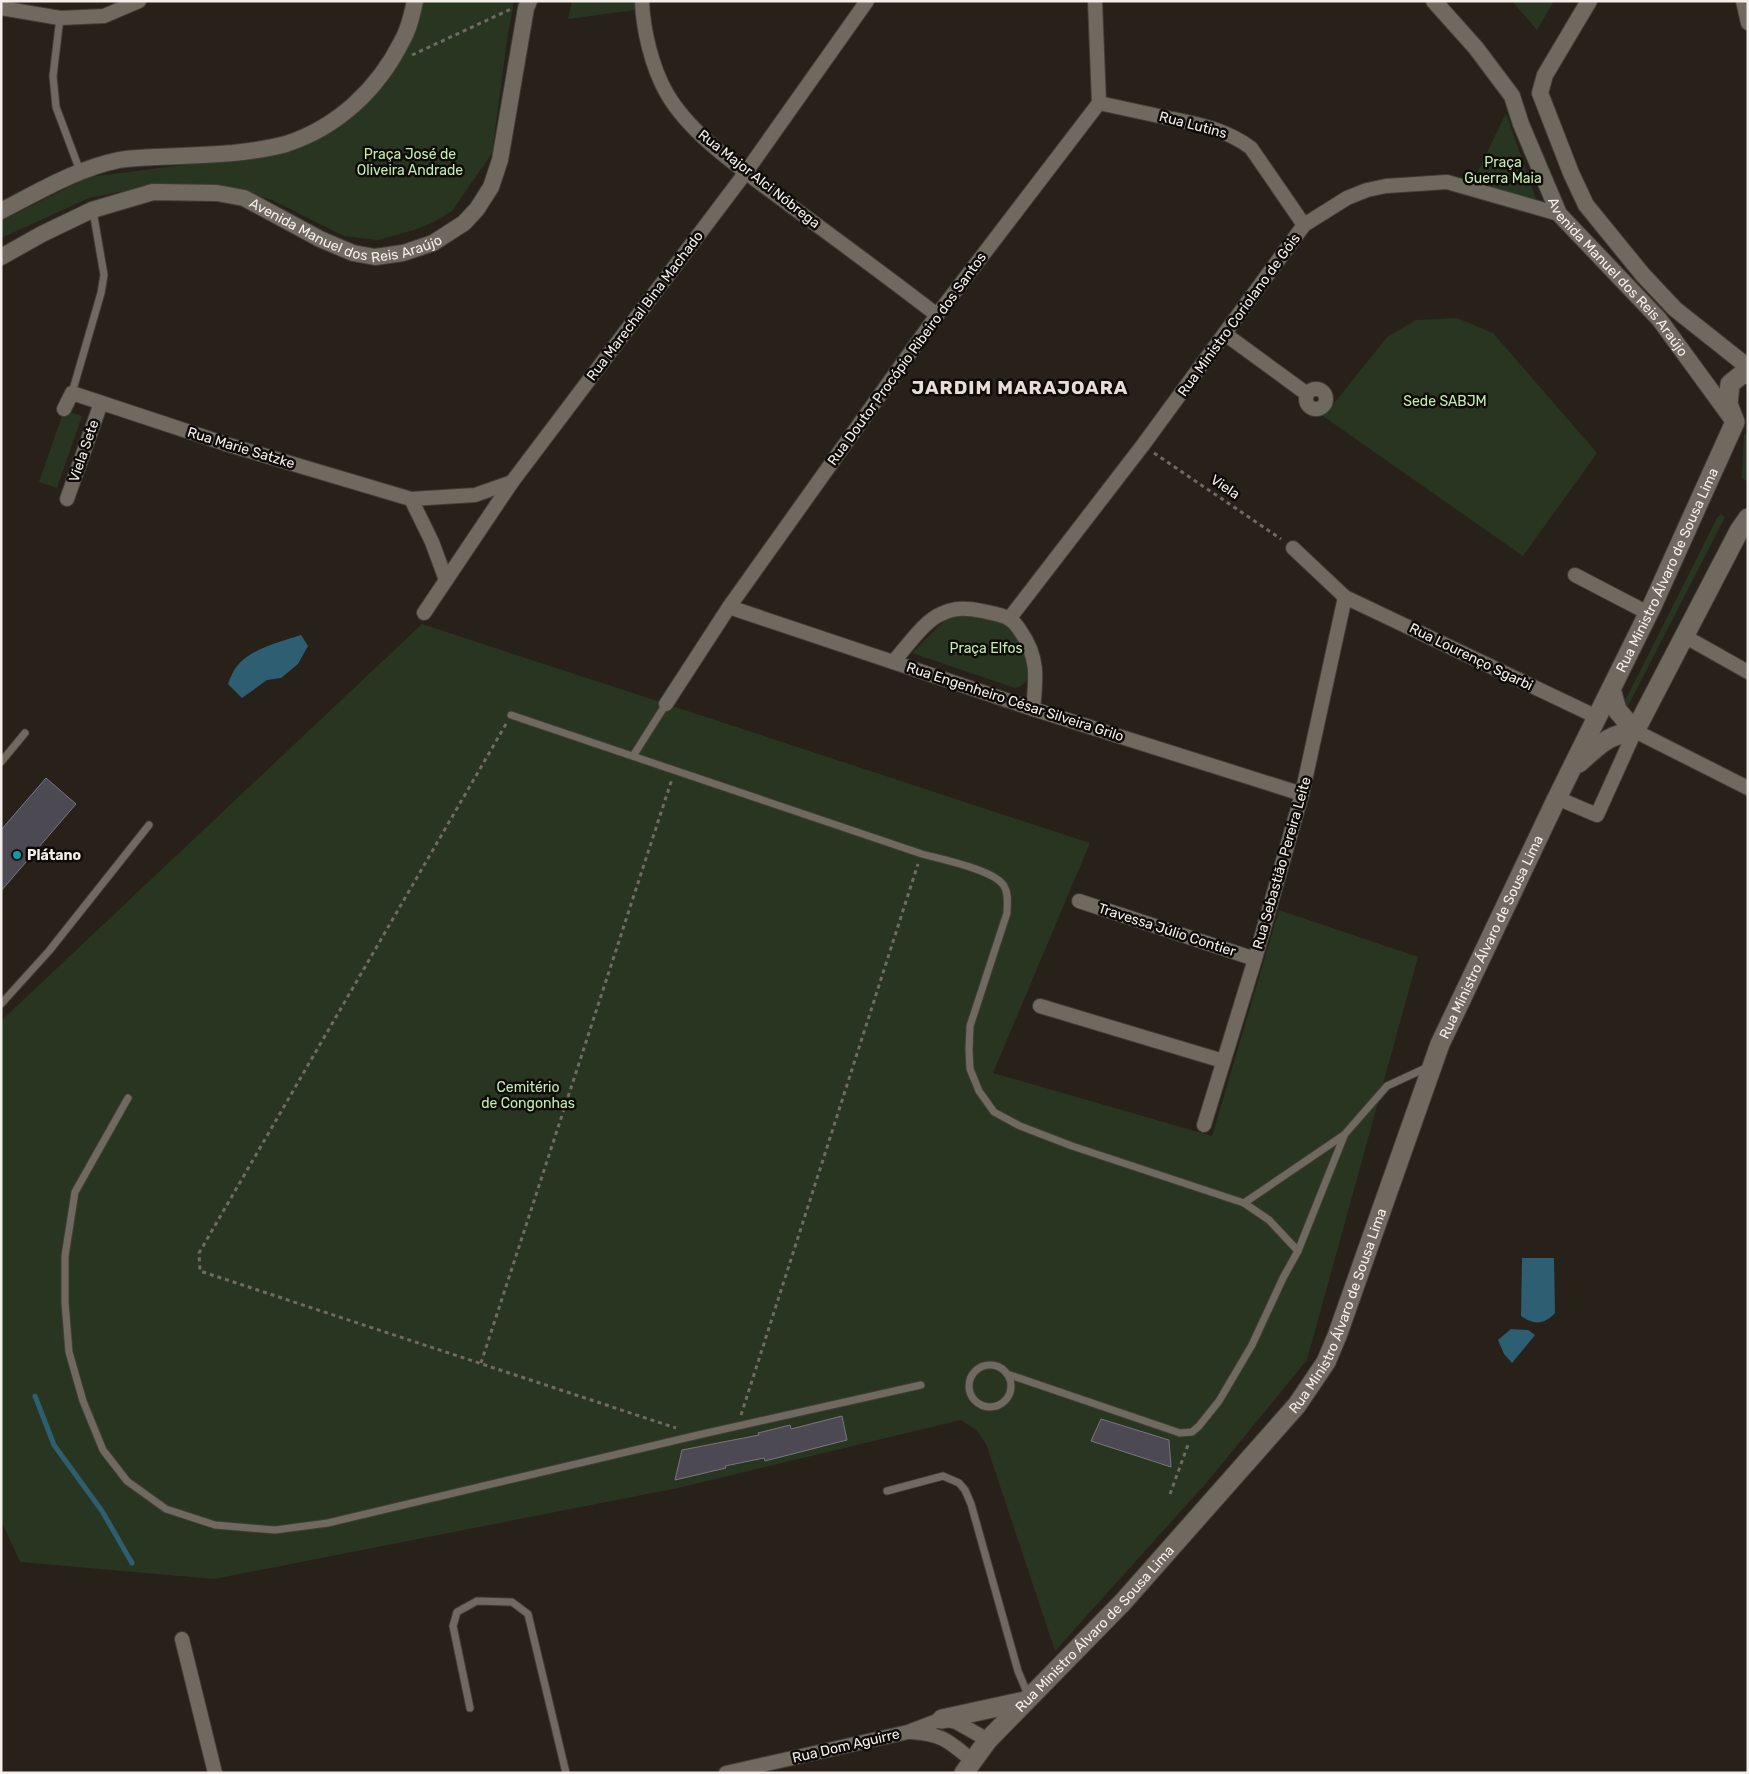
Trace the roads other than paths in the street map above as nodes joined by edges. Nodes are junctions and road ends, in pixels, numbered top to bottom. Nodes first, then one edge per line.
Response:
1 (139, 1) edge
2 (415, 1) edge
3 (642, 1) edge
4 (867, 1) edge
5 (1095, 1) edge
6 (1434, 1) edge
7 (1589, 1) edge
8 (1743, 1) edge
9 (524, 3) edge
10 (1, 8) edge
11 (60, 18) junction
12 (1748, 23) edge
13 (1099, 103) junction
14 (80, 171) junction
15 (746, 172) junction
16 (1586, 205) junction
17 (92, 210) junction
18 (1, 211) edge
19 (1559, 214) junction
20 (1304, 225) junction
21 (1, 258) edge
22 (937, 314) junction
23 (1225, 334) junction
24 (1748, 367) edge
25 (1748, 374) edge
26 (72, 393) junction
27 (101, 403) junction
28 (1328, 405) dead end
29 (64, 409) dead end
30 (1735, 422) junction
31 (512, 482) junction
32 (67, 499) dead end
33 (411, 499) junction
34 (1745, 528) edge
35 (1293, 548) road end
36 (1575, 575) dead end
37 (446, 580) junction
38 (1345, 597) junction
39 (729, 607) junction
40 (424, 613) dead end
41 (1648, 613) junction
42 (1009, 618) junction
43 (1684, 636) junction
44 (893, 662) junction
45 (1748, 672) edge
46 (1611, 689) junction
47 (666, 704) joint
48 (1033, 709) junction
49 (512, 715) road end
50 (1597, 717) junction
51 (1635, 731) junction
52 (24, 733) dead end
53 (633, 756) junction
54 (1, 762) edge
55 (1571, 771) junction
56 (1748, 788) edge
57 (1302, 794) junction
58 (1557, 798) junction
59 (149, 826) dead end
60 (1079, 901) dead end
61 (1255, 959) junction
62 (1, 1004) edge
63 (1040, 1006) dead end
64 (1223, 1061) junction
65 (1433, 1064) junction
66 (128, 1098) dead end
67 (1204, 1124) dead end
68 (1344, 1135) junction
69 (1244, 1203) junction
70 (1298, 1251) junction
71 (1007, 1374) junction
72 (921, 1385) dead end
73 (887, 1491) dead end
74 (182, 1639) dead end
75 (1027, 1699) junction
76 (470, 1708) dead end
77 (942, 1719) junction
78 (908, 1732) junction
79 (988, 1740) junction
80 (969, 1767) edge
81 (215, 1773) edge
82 (566, 1773) edge
83 (726, 1773) edge

1 - 11 street
2 - 14 street
3 - 15 street, Rua Major Alci Nóbrega
4 - 15 street, Rua Marechal Bina Machado
5 - 13 street
6 - 19 street, Avenida Manuel dos Reis Araújo
7 - 16 street, Avenida Manuel dos Reis Araújo
8 - 12 street
9 - 17 street, Avenida Manuel dos Reis Araújo
10 - 11 street
11 - 14 lane
13 - 20 street, Rua Lutins
13 - 22 street, Rua Doutor Procópio Ribeiro dos Santos
14 - 18 street
15 - 22 street, Rua Major Alci Nóbrega
15 - 31 street, Rua Marechal Bina Machado
16 - 19 street
16 - 24 street, Avenida Manuel dos Reis Araújo
17 - 21 street, Avenida Manuel dos Reis Araújo
17 - 26 lane
19 - 20 street, Rua Ministro Coriolano de Góis
19 - 30 street, Avenida Manuel dos Reis Araújo
20 - 23 street, Rua Ministro Coriolano de Góis
22 - 39 street, Rua Doutor Procópio Ribeiro dos Santos
23 - 28 street
23 - 42 street, Rua Ministro Coriolano de Góis
25 - 30 main road
26 - 27 street, Rua Marie Satzke
26 - 29 street
27 - 32 street, Viela Sete
27 - 33 street, Rua Marie Satzke
30 - 41 main road, Rua Ministro Álvaro de Sousa Lima
31 - 33 street, Rua Marie Satzke
31 - 37 street, Rua Marechal Bina Machado
33 - 37 street
34 - 43 main road
35 - 38 street, Rua Lourenço Sgarbi
36 - 41 street
37 - 40 street, Rua Marechal Bina Machado
38 - 50 street, Rua Lourenço Sgarbi
38 - 57 street, Rua Sebastião Pereira Leite
39 - 44 street, Rua Engenheiro César Silveira Grilo
39 - 47 street, Rua Doutor Procópio Ribeiro dos Santos
41 - 46 main road, Rua Ministro Álvaro de Sousa Lima
42 - 44 street
42 - 48 street
43 - 45 street
43 - 51 main road
44 - 48 street, Rua Engenheiro César Silveira Grilo
46 - 50 main road, Rua Ministro Álvaro de Sousa Lima
46 - 51 main road
47 - 53 lane
48 - 57 street, Rua Engenheiro César Silveira Grilo
49 - 53 lane
50 - 55 main road, Rua Ministro Álvaro de Sousa Lima
51 - 55 main road, Rua Ministro Álvaro de Sousa Lima
51 - 56 street
51 - 58 street
52 - 54 lane
53 - 69 lane
55 - 58 main road, Rua Ministro Álvaro de Sousa Lima
57 - 61 street, Rua Sebastião Pereira Leite
58 - 65 main road, Rua Ministro Álvaro de Sousa Lima
59 - 62 lane
60 - 61 street, Travessa Júlio Contier
61 - 64 street, Rua Sebastião Pereira Leite
63 - 64 street
64 - 67 street, Rua Sebastião Pereira Leite
65 - 68 lane
65 - 75 main road, Rua Ministro Álvaro de Sousa Lima
66 - 72 lane
68 - 69 lane
68 - 70 lane
69 - 70 lane
70 - 71 lane
71 - 71 lane
73 - 75 lane
74 - 81 street
75 - 77 main road
75 - 79 main road, Rua Ministro Álvaro de Sousa Lima
76 - 82 lane
77 - 78 street, Rua Dom Aguirre
77 - 79 street
78 - 80 street, Rua Dom Aguirre
78 - 83 street, Rua Dom Aguirre
79 - 80 main road, Rua Ministro Álvaro de Sousa Lima

